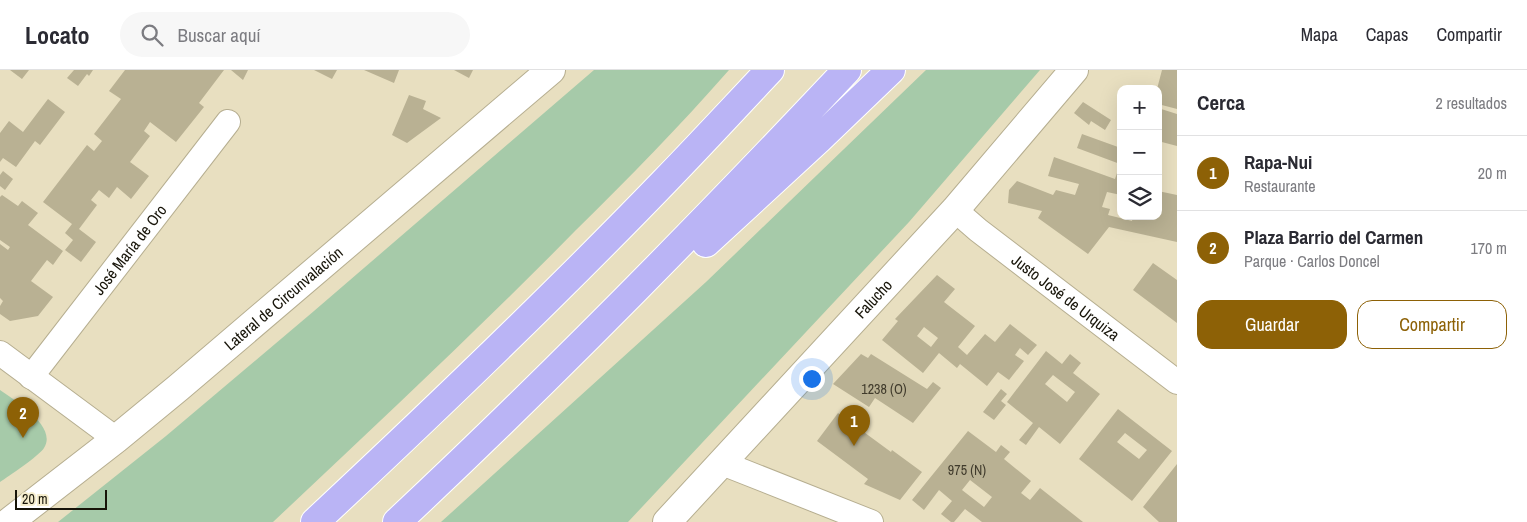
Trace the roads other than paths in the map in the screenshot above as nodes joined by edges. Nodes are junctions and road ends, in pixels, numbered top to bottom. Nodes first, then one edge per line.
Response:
1 (551, 70) edge
2 (770, 70) edge
3 (847, 70) edge
4 (891, 70) edge
5 (1074, 70) edge
6 (228, 122) dead end
7 (955, 210) junction
8 (0, 353) edge
9 (31, 377) junction
10 (1177, 382) edge
11 (116, 439) junction
12 (722, 463) junction
13 (446, 476) junction
14 (10, 522) edge
15 (315, 522) edge
16 (397, 522) edge
17 (667, 522) edge
18 (871, 522) edge

1 - 11 street, Lateral de Circunvalación
2 - 15 highway
3 - 13 highway
4 - 13 highway
5 - 7 street, Falucho
6 - 9 street, José María de Oro
7 - 10 street, Justo José de Urquiza
7 - 12 street, Falucho
8 - 9 street
9 - 11 street
11 - 14 street, Lateral de Circunvalación
12 - 17 street, Falucho
12 - 18 street
13 - 16 highway

